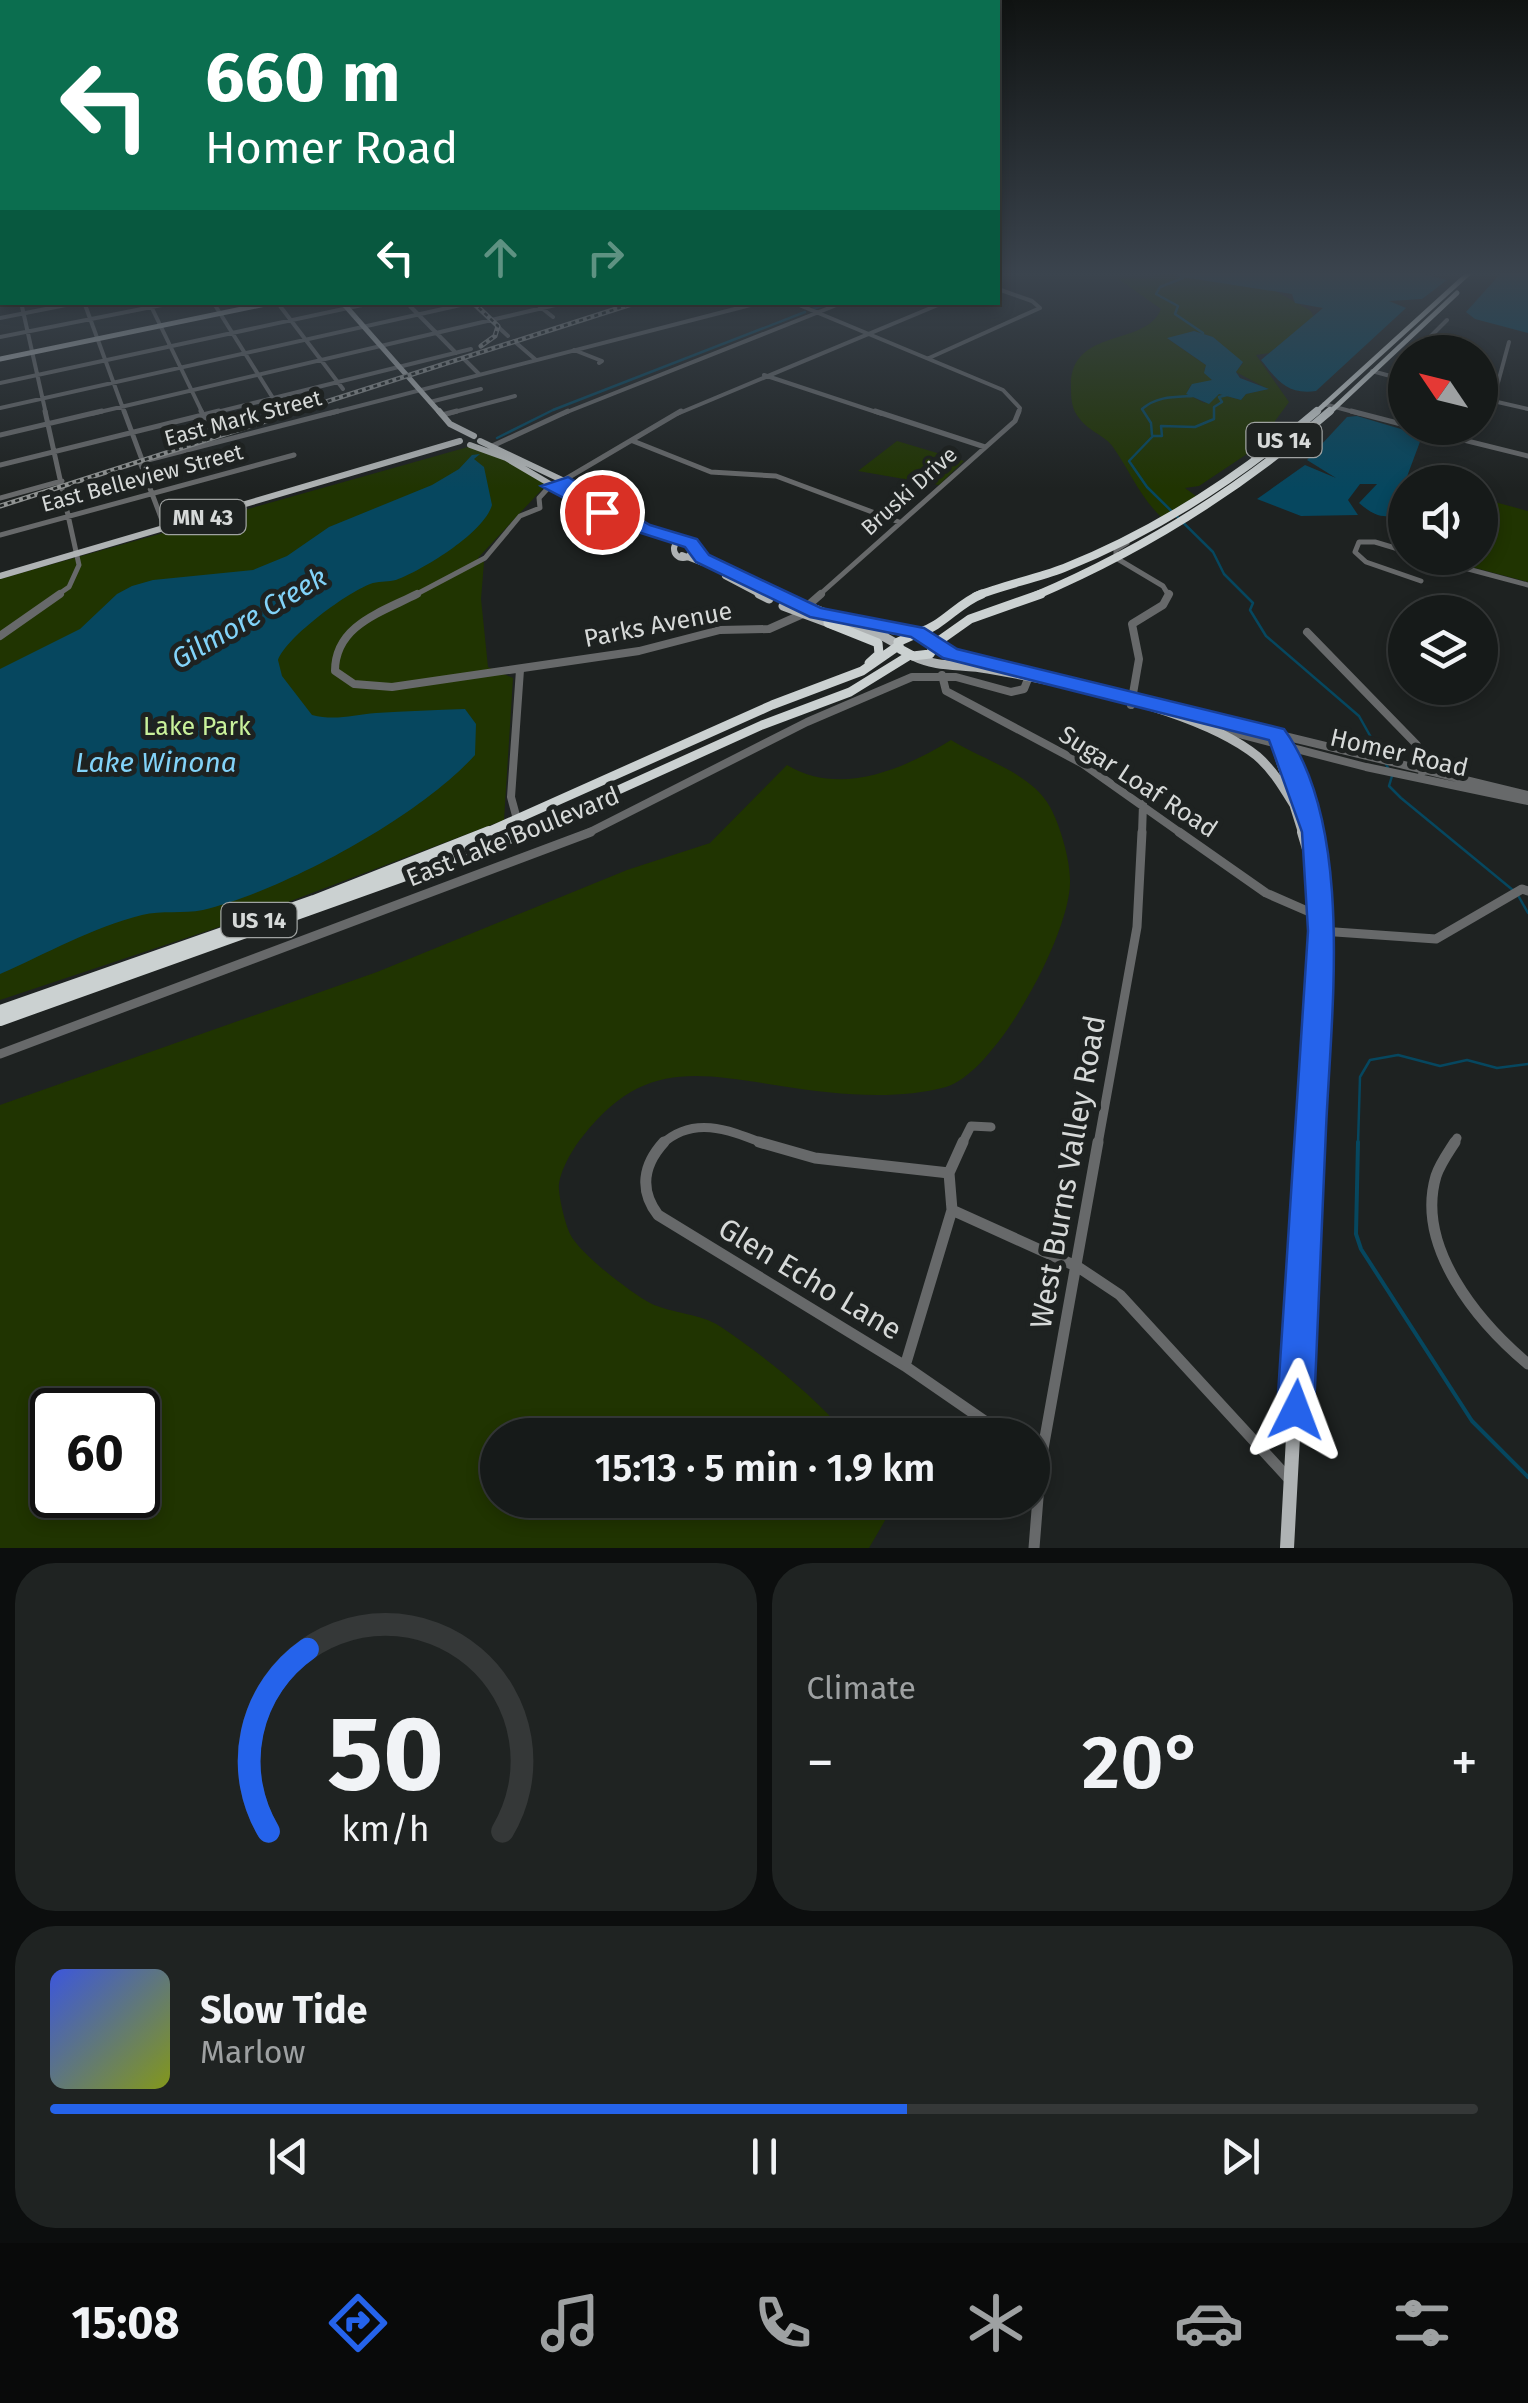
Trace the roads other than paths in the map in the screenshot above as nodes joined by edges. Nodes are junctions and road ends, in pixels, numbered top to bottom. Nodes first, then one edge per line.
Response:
1 (30, 344) edge
2 (71, 344) edge
3 (99, 344) edge
4 (179, 344) edge
5 (240, 344) edge
6 (286, 344) edge
7 (309, 344) edge
8 (389, 344) edge
9 (448, 344) edge
10 (518, 344) edge
11 (597, 344) edge
12 (734, 344) edge
13 (841, 344) edge
14 (892, 344) edge
15 (960, 344) edge
16 (1390, 344) edge
17 (1401, 344) edge
18 (1508, 344) edge
19 (170, 346) junction
20 (382, 346) junction
21 (471, 349) dead end
22 (574, 350) junction
23 (32, 352) junction
24 (246, 353) junction
25 (456, 353) junction
26 (0, 359) edge
27 (464, 359) dead end
28 (928, 359) junction
29 (106, 360) junction
30 (321, 360) junction
31 (536, 360) junction
32 (598, 362) dead end
33 (399, 367) junction
34 (181, 368) junction
35 (1372, 371) junction
36 (479, 374) junction
37 (38, 375) junction
38 (259, 375) junction
39 (764, 375) junction
40 (1388, 375) edge
41 (338, 382) junction
42 (0, 383) edge
43 (113, 383) junction
44 (1498, 383) edge
45 (481, 388) dead end
46 (192, 390) junction
47 (420, 390) junction
48 (514, 396) dead end
49 (273, 398) junction
50 (43, 399) junction
51 (430, 402) junction
52 (1498, 402) edge
53 (1324, 404) junction
54 (356, 406) junction
55 (122, 407) junction
56 (1333, 407) junction
57 (0, 408) edge
58 (1528, 409) edge
59 (439, 412) junction
60 (204, 415) junction
61 (1388, 421) edge
62 (49, 424) junction
63 (288, 424) junction
64 (131, 433) junction
65 (0, 435) edge
66 (215, 438) junction
67 (477, 438) junction
68 (633, 441) junction
69 (464, 442) junction
70 (1484, 445) edge
71 (490, 447) junction
72 (985, 447) junction
73 (55, 451) junction
74 (294, 455) dead end
75 (1528, 456) edge
76 (140, 460) junction
77 (0, 465) edge
78 (62, 481) junction
79 (567, 483) junction
80 (554, 489) junction
81 (154, 493) junction
82 (0, 498) edge
83 (70, 516) junction
84 (899, 522) junction
85 (165, 528) junction
86 (1138, 534) junction
87 (0, 535) edge
88 (684, 542) junction
89 (672, 547) junction
90 (1388, 547) edge
91 (694, 551) junction
92 (1128, 552) junction
93 (79, 553) junction
94 (682, 555) junction
95 (1116, 558) junction
96 (1388, 569) edge
97 (1406, 575) edge
98 (1491, 575) edge
99 (0, 576) edge
100 (1152, 580) junction
101 (1421, 580) dead end
102 (1528, 585) edge
103 (802, 611) junction
104 (828, 624) junction
105 (914, 632) junction
106 (1307, 632) dead end
107 (0, 636) edge
108 (936, 644) junction
109 (898, 645) junction
110 (912, 656) junction
111 (520, 670) junction
112 (942, 675) junction
113 (1032, 676) junction
114 (847, 677) junction
115 (1132, 702) junction
116 (1178, 718) junction
117 (1279, 741) junction
118 (1422, 772) junction
119 (1408, 773) junction
120 (1528, 798) edge
121 (1142, 804) junction
122 (1294, 805) junction
123 (518, 828) junction
124 (1525, 890) edge
125 (1320, 891) junction
126 (1321, 924) junction
127 (0, 1011) edge
128 (0, 1020) edge
129 (0, 1054) edge
130 (991, 1127) dead end
131 (1457, 1138) dead end
132 (949, 1174) junction
133 (952, 1210) junction
134 (1078, 1266) junction
135 (1528, 1364) edge
136 (905, 1366) junction
137 (980, 1418) edge
138 (1045, 1418) edge
139 (1292, 1481) junction
140 (1035, 1518) edge
141 (1034, 1548) edge
142 (1288, 1548) edge

1 - 23 street
2 - 23 main road
3 - 29 street
4 - 19 street
5 - 24 street
6 - 24 street
7 - 30 street
8 - 20 street
9 - 25 street
10 - 31 street
11 - 22 street, East Mark Street
12 - 71 street
13 - 39 street
14 - 28 street
15 - 28 street
16 - 53 highway, US 14
17 - 35 highway, US 14
18 - 44 street
19 - 29 street
19 - 34 street
20 - 30 street
20 - 33 main road
21 - 25 street
22 - 31 street, East Mark Street
22 - 32 street
23 - 26 main road
23 - 37 street
24 - 34 street
24 - 38 street
25 - 33 street
27 - 36 street
28 - 72 street, Bruski Drive
29 - 37 street
29 - 43 street
30 - 38 street
30 - 41 street
31 - 36 street, East Mark Street
33 - 41 street
33 - 47 main road
34 - 43 street
34 - 46 street
35 - 40 street
35 - 56 highway, US 14
36 - 47 street, East Mark Street
37 - 42 street
37 - 50 street
38 - 46 street
38 - 49 street
39 - 68 street
39 - 72 street
41 - 49 street
41 - 54 street
43 - 50 street
43 - 55 street
45 - 51 street
46 - 55 street
46 - 60 street
47 - 51 main road
47 - 54 street, East Mark Street
48 - 59 street
49 - 60 street
49 - 63 street
50 - 57 street
50 - 62 street
51 - 59 main road
52 - 58 street
53 - 56 street
53 - 86 highway, US 14
54 - 63 street, East Mark Street
55 - 62 street
55 - 64 street
56 - 61 street
56 - 92 highway, US 14
59 - 67 main road
59 - 69 main road
60 - 64 street
60 - 66 street
62 - 65 street
62 - 73 street
63 - 66 street, East Mark Street
64 - 73 street
64 - 76 street
66 - 76 street, East Mark Street
67 - 69 main road, MN 43
67 - 71 main road
68 - 79 street
68 - 84 street
69 - 80 main road
69 - 85 main road, MN 43
70 - 75 street
71 - 79 main road
72 - 84 street, Bruski Drive
73 - 77 street
73 - 78 street
74 - 81 street, East Belleview Street
76 - 81 street
78 - 82 street
78 - 83 street
79 - 80 main road
79 - 88 main road
80 - 89 main road
80 - 111 street, Parks Avenue
81 - 83 street, East Belleview Street
81 - 85 street
83 - 87 street, East Belleview Street
83 - 93 street
84 - 103 street, Bruski Drive
85 - 93 main road, MN 43
86 - 95 street
86 - 105 highway, US 14
88 - 89 main road
88 - 91 main road
89 - 94 main road
90 - 96 street
91 - 94 main road
91 - 103 main road
92 - 95 highway, US 14
92 - 100 street
93 - 99 main road, MN 43
93 - 107 street
94 - 103 main road
95 - 100 street
95 - 108 highway, US 14
97 - 101 street
98 - 102 street
100 - 115 street
103 - 104 main road
103 - 105 main road
103 - 111 street, Parks Avenue
104 - 109 main road
104 - 114 highway
105 - 108 highway
105 - 109 highway, US 14
106 - 118 street
108 - 110 highway, US 14
108 - 113 main road
109 - 110 highway
109 - 114 highway, US 14
110 - 113 main road
110 - 123 highway, US 14
111 - 123 street
112 - 113 street, East Lake Boulevard
112 - 121 street, Sugar Loaf Road
112 - 129 street, East Lake Boulevard
113 - 115 main road, Homer Road
114 - 123 highway, US 14
115 - 116 main road, Homer Road
115 - 117 main road, Homer Road
116 - 117 street, Homer Road
116 - 122 main road
117 - 119 street, Homer Road
117 - 119 street, Homer Road
117 - 122 main road
117 - 125 main road
118 - 119 street, Homer Road
118 - 120 street, Homer Road
119 - 120 street, Homer Road
121 - 126 street, Sugar Loaf Road
121 - 134 street, West Burns Valley Road
122 - 125 main road
123 - 127 highway, US 14
123 - 128 highway, US 14
124 - 126 street, Sugar Loaf Road
125 - 126 main road
126 - 139 main road
130 - 132 street
131 - 135 street
132 - 133 street
132 - 136 street, Glen Echo Lane
133 - 134 street
133 - 136 street
134 - 138 street, West Burns Valley Road
134 - 139 street
136 - 137 street, Glen Echo Lane
139 - 142 main road
140 - 141 street, West Burns Valley Road

